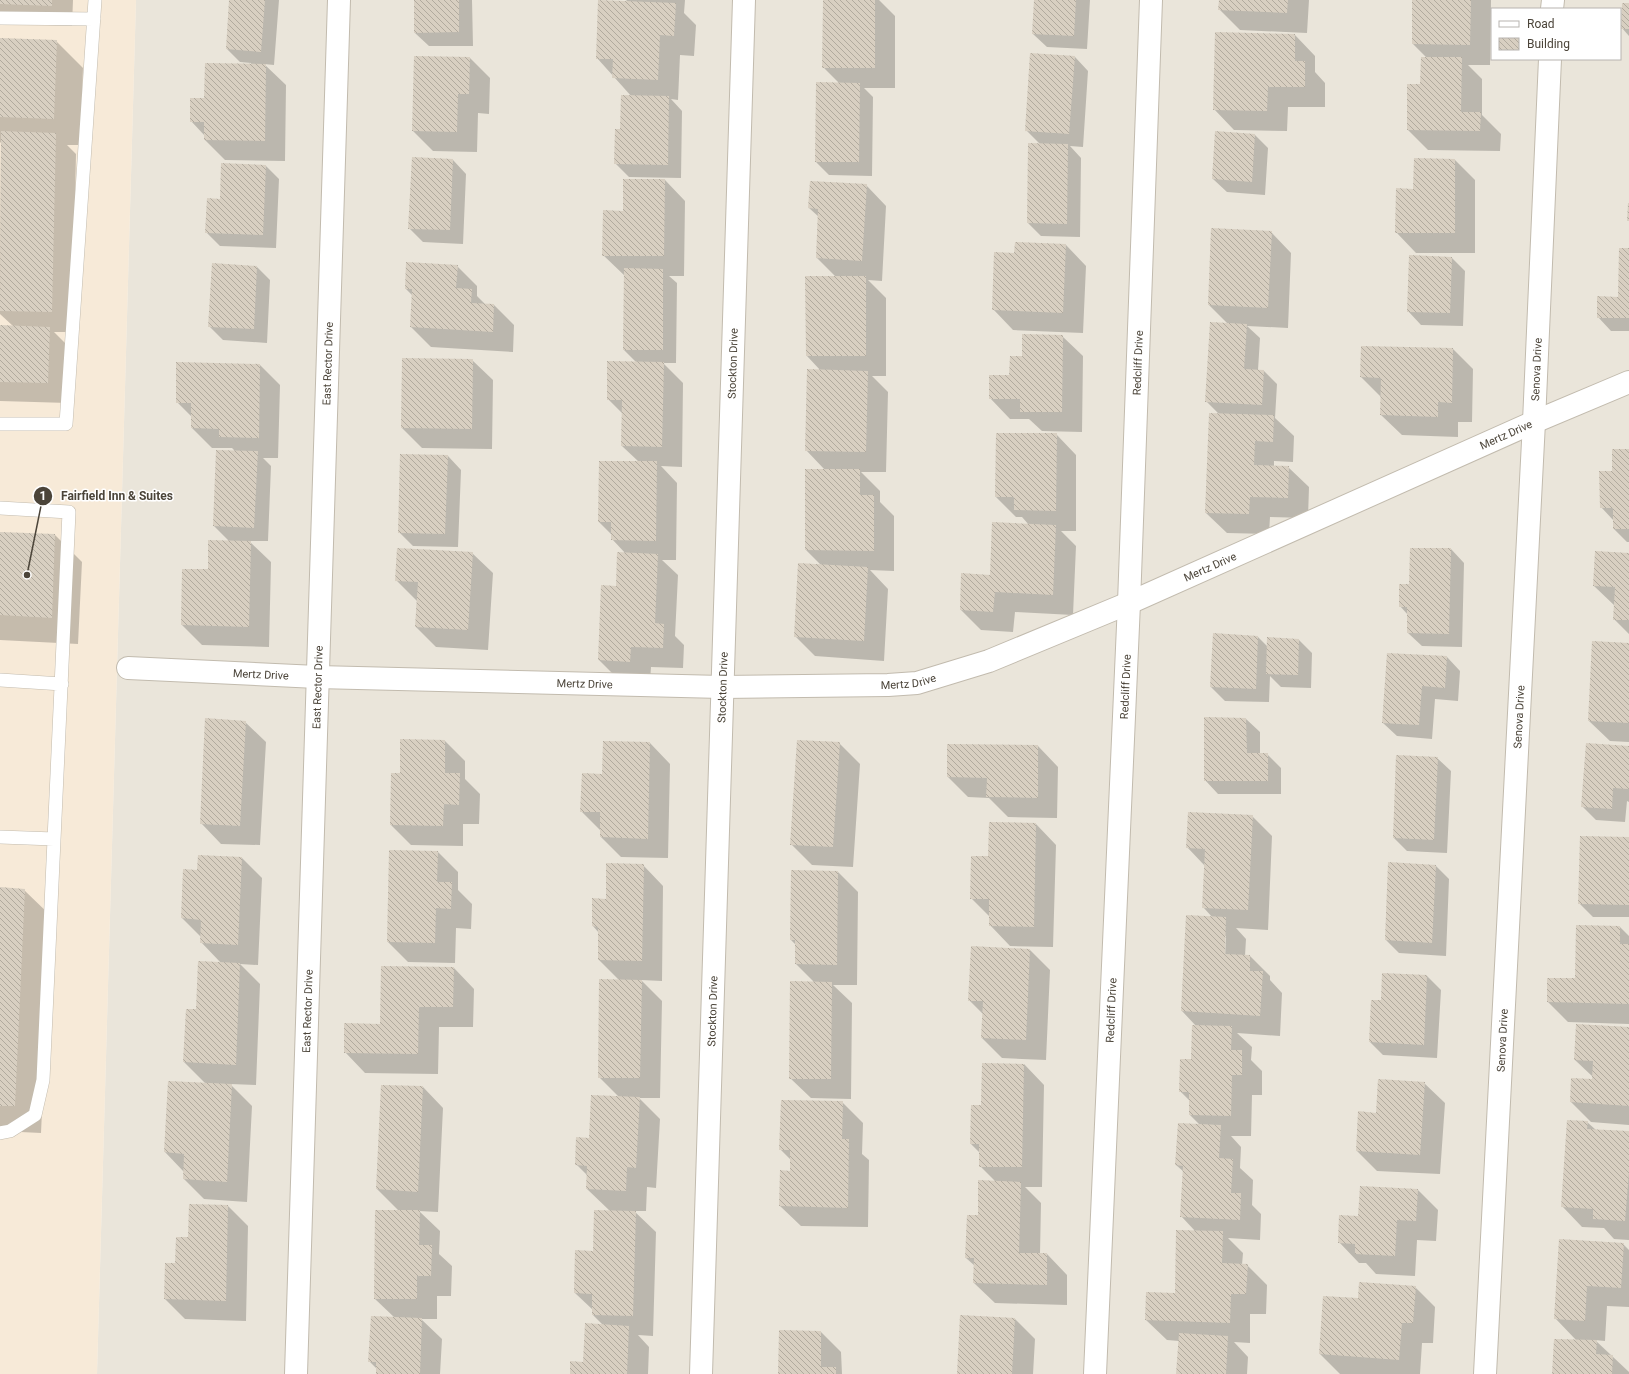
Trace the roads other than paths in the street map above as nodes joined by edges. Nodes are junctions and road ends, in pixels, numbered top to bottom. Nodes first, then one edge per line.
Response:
1 (95, 0) edge
2 (339, 0) edge
3 (744, 0) edge
4 (1151, 0) edge
5 (0, 18) edge
6 (94, 19) junction
7 (1550, 60) edge
8 (1629, 382) edge
9 (1534, 422) junction
10 (0, 424) edge
11 (0, 508) edge
12 (1129, 604) junction
13 (128, 668) dead end
14 (317, 677) junction
15 (0, 680) edge
16 (62, 684) junction
17 (722, 687) junction
18 (0, 837) edge
19 (54, 839) junction
20 (0, 1133) edge
21 (296, 1374) edge
22 (700, 1374) edge
23 (1095, 1374) edge
24 (1485, 1374) edge

1 - 6 lane
2 - 14 street, East Rector Drive
3 - 17 street, Stockton Drive
4 - 12 street, Redcliff Drive
5 - 6 lane
6 - 10 lane
7 - 9 street, Senova Drive
8 - 9 street, Mertz Drive
9 - 12 street, Mertz Drive
9 - 24 street, Senova Drive
11 - 16 lane
12 - 17 street, Mertz Drive
12 - 23 street, Redcliff Drive
13 - 14 street, Mertz Drive
14 - 17 street, Mertz Drive
14 - 21 street, East Rector Drive
15 - 16 lane
16 - 19 lane
17 - 22 street, Stockton Drive
18 - 19 lane
19 - 20 lane

